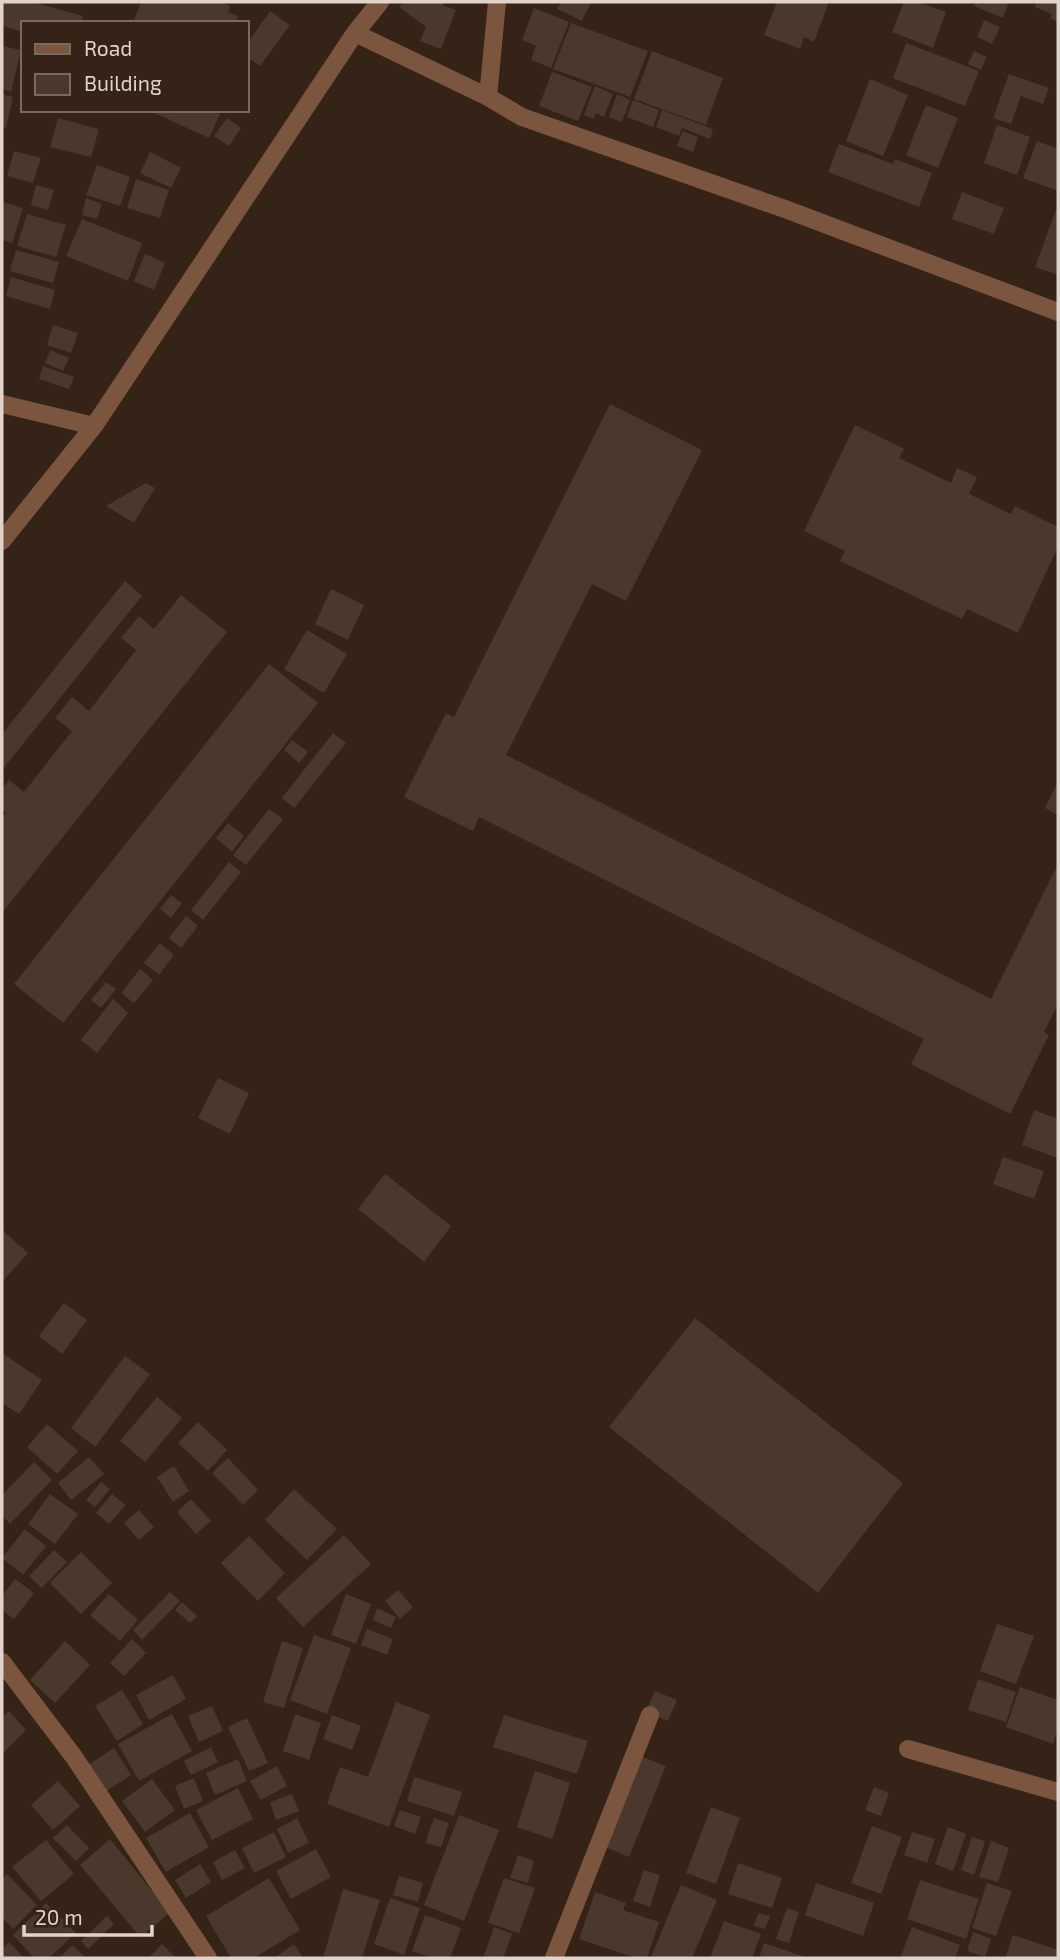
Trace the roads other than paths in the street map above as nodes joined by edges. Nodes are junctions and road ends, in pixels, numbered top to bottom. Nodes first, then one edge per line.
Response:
1 (380, 2) edge
2 (497, 2) edge
3 (355, 33) junction
4 (488, 97) junction
5 (1058, 313) edge
6 (2, 404) edge
7 (94, 426) junction
8 (2, 541) edge
9 (2, 1662) edge
10 (650, 1715) dead end
11 (908, 1749) dead end
12 (1058, 1792) edge
13 (208, 1958) edge
14 (554, 1958) edge

1 - 3 street
2 - 4 street
3 - 4 street
3 - 7 street
4 - 5 street
6 - 7 street
7 - 8 street
9 - 13 street
10 - 14 street
11 - 12 street

